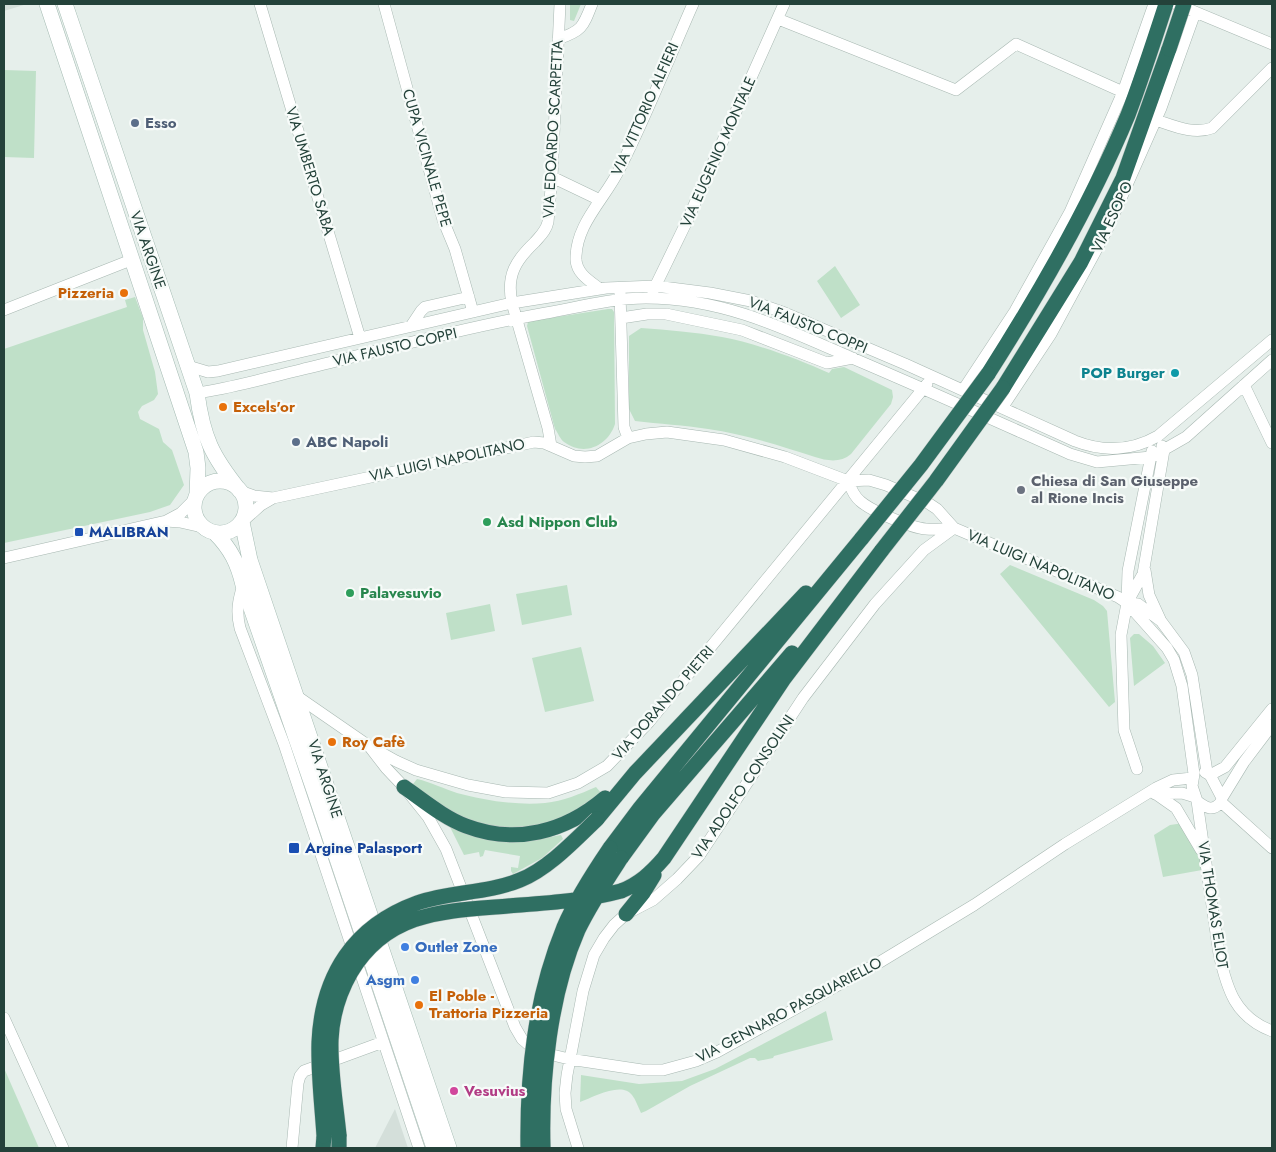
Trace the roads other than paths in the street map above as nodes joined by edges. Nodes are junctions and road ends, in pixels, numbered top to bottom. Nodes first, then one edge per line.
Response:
1 (47, 4) edge
2 (65, 4) edge
3 (260, 4) edge
4 (384, 4) edge
5 (560, 4) edge
6 (592, 4) edge
7 (693, 4) edge
8 (784, 4) edge
9 (1154, 4) edge
10 (1166, 4) edge
11 (1176, 4) edge
12 (1189, 8) edge
13 (778, 19) junction
14 (558, 39) junction
15 (1272, 44) edge
16 (1272, 68) edge
17 (1123, 92) junction
18 (1156, 120) junction
19 (552, 177) junction
20 (600, 200) junction
21 (131, 260) junction
22 (655, 286) junction
23 (619, 287) junction
24 (600, 289) junction
25 (469, 297) junction
26 (648, 298) junction
27 (620, 300) junction
28 (512, 302) junction
29 (4, 310) edge
30 (473, 312) junction
31 (517, 318) junction
32 (621, 318) junction
33 (411, 326) junction
34 (360, 338) junction
35 (1272, 340) edge
36 (853, 358) junction
37 (1272, 360) edge
38 (188, 366) junction
39 (933, 377) junction
40 (1244, 386) junction
41 (923, 388) junction
42 (963, 390) junction
43 (197, 393) junction
44 (1002, 408) junction
45 (1158, 436) junction
46 (628, 438) junction
47 (1272, 443) edge
48 (551, 446) junction
49 (1164, 450) junction
50 (1151, 457) junction
51 (848, 481) junction
52 (240, 491) junction
53 (196, 497) junction
54 (273, 498) junction
55 (166, 521) junction
56 (242, 522) junction
57 (954, 528) junction
58 (209, 530) junction
59 (882, 550) junction
60 (848, 555) junction
61 (4, 558) edge
62 (1145, 563) junction
63 (243, 585) junction
64 (1127, 603) junction
65 (1161, 621) junction
66 (298, 697) junction
67 (1272, 709) edge
68 (1272, 725) edge
69 (369, 746) junction
70 (1137, 769) dead end
71 (635, 773) junction
72 (1208, 774) junction
73 (1193, 776) junction
74 (404, 787) junction
75 (1156, 794) junction
76 (1141, 796) junction
77 (1196, 799) junction
78 (1222, 800) junction
79 (1208, 808) junction
80 (1200, 817) junction
81 (1272, 848) edge
82 (615, 853) junction
83 (1205, 855) junction
84 (664, 858) junction
85 (626, 914) junction
86 (4, 1018) edge
87 (1272, 1031) edge
88 (383, 1042) junction
89 (569, 1059) junction
90 (324, 1142) edge
91 (339, 1142) edge
92 (63, 1148) edge
93 (292, 1148) edge
94 (419, 1148) edge
95 (434, 1148) edge
96 (449, 1148) edge
97 (528, 1148) edge
98 (543, 1148) edge
99 (578, 1148) edge

1 - 21 street, VIA ARGINE
2 - 38 street, VIA ARGINE
3 - 34 street, VIA UMBERTO SABA
4 - 25 street, CUPA VICINALE PEPE
5 - 14 street, VIA EDOARDO SCARPETTA
6 - 14 street
7 - 20 street, VIA VITTORIO ALFIERI
8 - 13 street, VIA EUGENIO MONTALE
9 - 17 street
10 - 60 highway, bridge
11 - 12 street
12 - 15 street
12 - 18 street, VIA ESOPO
12 - 59 highway, bridge
13 - 17 street
13 - 22 street, VIA EUGENIO MONTALE
14 - 19 street, VIA EDOARDO SCARPETTA
16 - 18 street
17 - 42 street
18 - 44 street, VIA ESOPO
19 - 20 street
19 - 28 street, VIA EDOARDO SCARPETTA
20 - 24 street, VIA VITTORIO ALFIERI
21 - 29 street
21 - 53 street, VIA ARGINE
22 - 23 street, VIA FAUSTO COPPI
22 - 26 street, VIA EUGENIO MONTALE
22 - 39 street, VIA FAUSTO COPPI
23 - 24 street, VIA FAUSTO COPPI
23 - 27 street
24 - 28 street, VIA FAUSTO COPPI
25 - 30 street, CUPA VICINALE PEPE
25 - 33 street, VIA FAUSTO COPPI
26 - 27 street, VIA FAUSTO COPPI
26 - 36 street, VIA FAUSTO COPPI
27 - 31 street, VIA FAUSTO COPPI
27 - 32 street
28 - 30 street, VIA FAUSTO COPPI
28 - 31 street, VIA EDOARDO SCARPETTA
30 - 33 street, VIA FAUSTO COPPI
31 - 43 street, VIA FAUSTO COPPI
31 - 48 street, VIA EDOARDO SCARPETTA
32 - 36 street, VIA FAUSTO COPPI
32 - 46 street
33 - 34 street, VIA FAUSTO COPPI
34 - 38 street, VIA FAUSTO COPPI
35 - 45 street
36 - 41 street, VIA FAUSTO COPPI
37 - 40 street
38 - 43 street, VIA ARGINE
39 - 41 street, VIA DORANDO PIETRI
39 - 42 street, VIA FAUSTO COPPI
40 - 47 street
40 - 49 street
41 - 50 street, VIA FAUSTO COPPI
41 - 51 street, VIA DORANDO PIETRI
42 - 44 street, VIA FAUSTO COPPI
43 - 52 street, VIA ARGINE
44 - 45 street, VIA FAUSTO COPPI
45 - 49 street
45 - 50 street
46 - 48 street, VIA LUIGI NAPOLITANO
46 - 51 street, VIA LUIGI NAPOLITANO
48 - 54 street, VIA LUIGI NAPOLITANO
49 - 50 street
49 - 62 street
50 - 64 street
51 - 57 street, VIA LUIGI NAPOLITANO
51 - 57 street, VIA LUIGI NAPOLITANO
51 - 69 street, VIA DORANDO PIETRI
52 - 53 street
52 - 54 street, VIA LUIGI NAPOLITANO
52 - 56 street
53 - 55 street
53 - 58 street
54 - 56 street, VIA LUIGI NAPOLITANO
55 - 58 street
55 - 61 street
56 - 58 street
56 - 66 street, VIA ARGINE
57 - 64 street, VIA LUIGI NAPOLITANO
57 - 85 street, VIA ADOLFO CONSOLINI
58 - 63 street, VIA ARGINE
59 - 82 highway
59 - 84 highway
60 - 71 highway
60 - 82 highway
62 - 64 street
62 - 65 street
63 - 88 street, VIA ARGINE
63 - 95 street, VIA ARGINE
64 - 65 street
64 - 70 street
64 - 73 street, VIA THOMAS ELIOT
65 - 72 street
66 - 69 street, VIA DORANDO PIETRI
66 - 96 street, VIA ARGINE
67 - 72 street
68 - 78 street
69 - 74 street, VIA GENNARO PASQUARIELLO
71 - 74 highway
71 - 90 highway, bridge
72 - 73 street, VIA GENNARO PASQUARIELLO
72 - 78 street
73 - 76 street, VIA GENNARO PASQUARIELLO
73 - 77 street, VIA THOMAS ELIOT
74 - 89 street, VIA GENNARO PASQUARIELLO
75 - 76 street
75 - 77 street
75 - 83 street
76 - 89 street, VIA GENNARO PASQUARIELLO
77 - 79 street
77 - 80 street, VIA THOMAS ELIOT
78 - 79 street
78 - 81 street
79 - 80 street
80 - 83 street, VIA THOMAS ELIOT
82 - 97 highway, bridge
82 - 98 highway, bridge
83 - 87 street, VIA THOMAS ELIOT
84 - 85 highway
84 - 91 highway, bridge
85 - 89 street, VIA ADOLFO CONSOLINI
86 - 92 street
88 - 93 street
88 - 94 street, VIA ARGINE
89 - 99 street, VIA ADOLFO CONSOLINI

